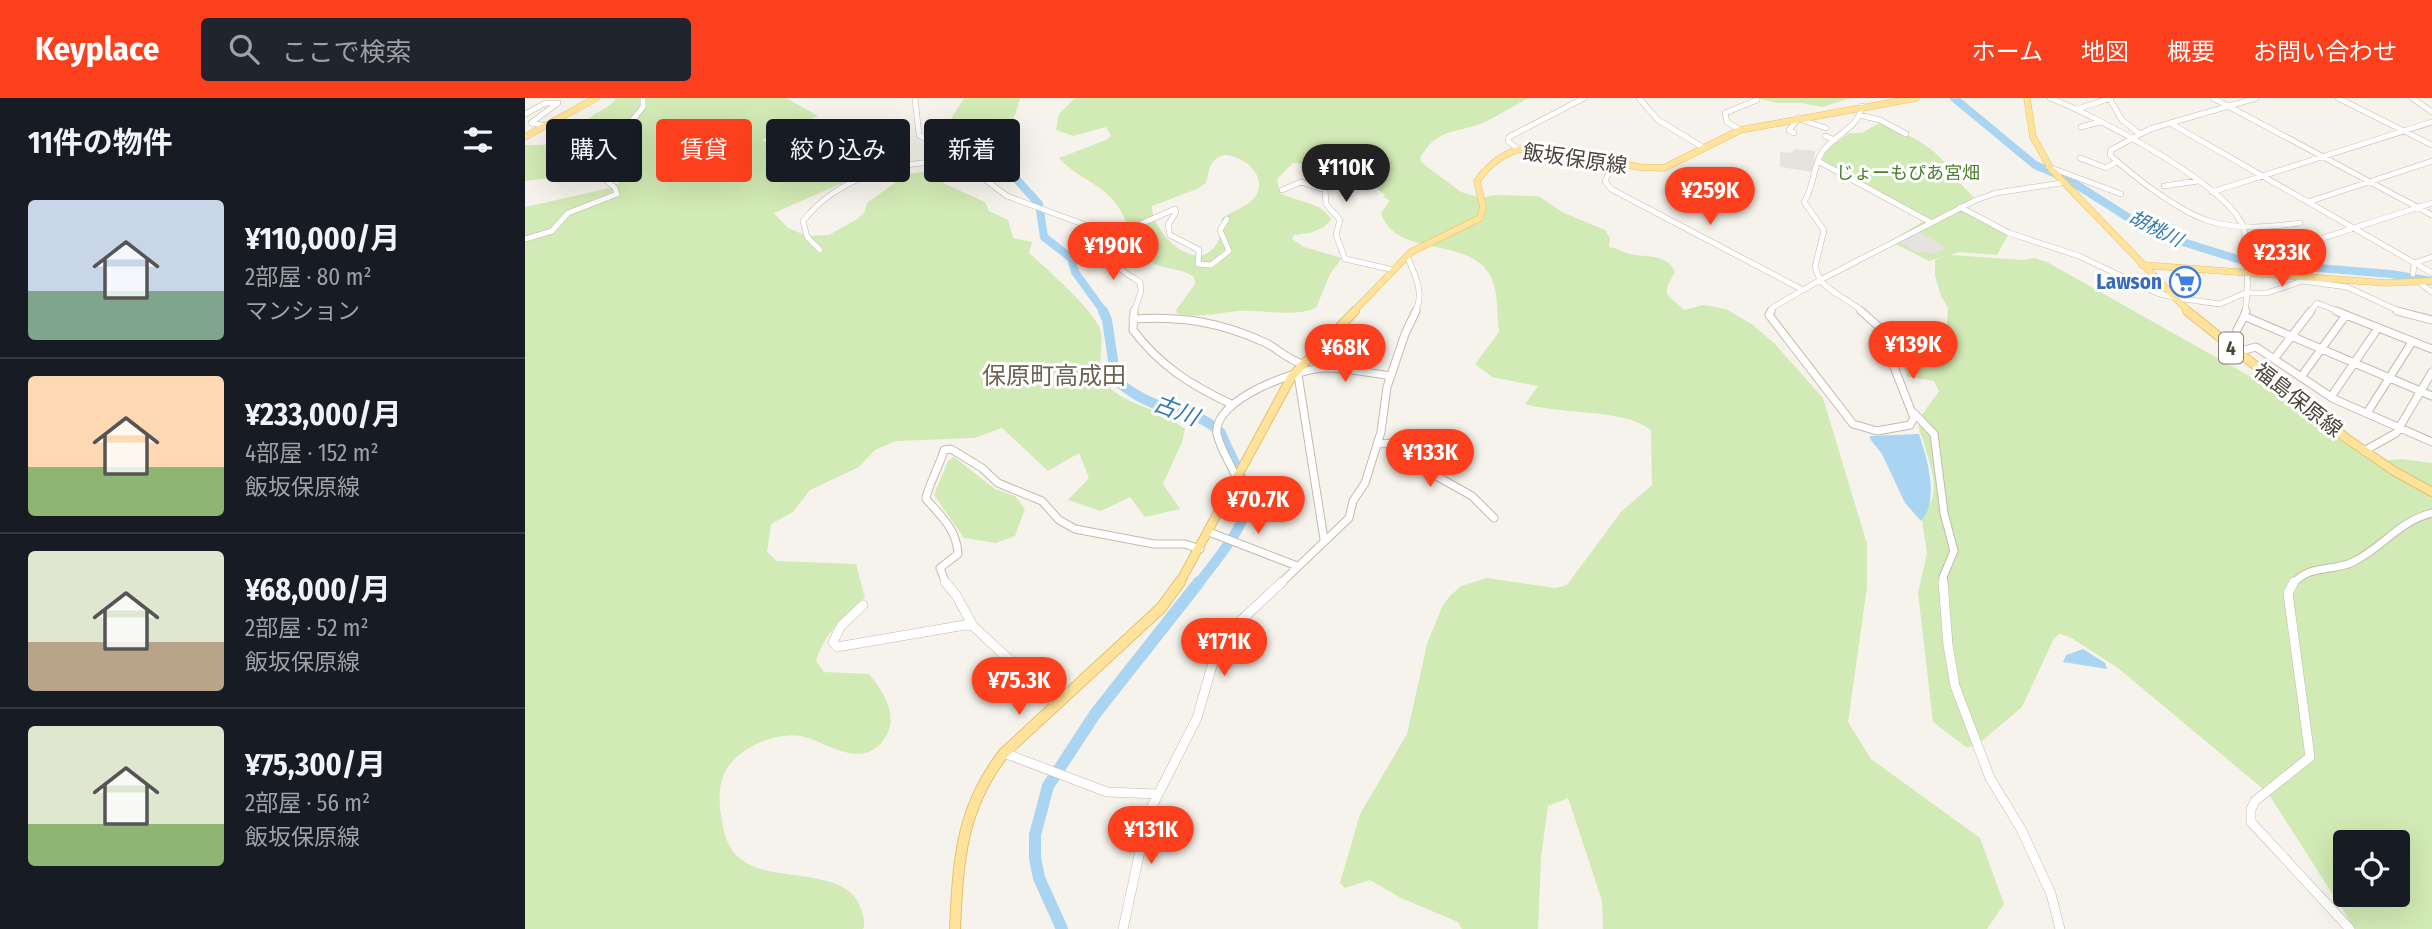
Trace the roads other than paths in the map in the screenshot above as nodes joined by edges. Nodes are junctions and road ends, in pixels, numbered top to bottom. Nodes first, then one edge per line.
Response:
1 (596, 98) edge
2 (643, 98) edge
3 (915, 98) edge
4 (1584, 98) edge
5 (1639, 98) edge
6 (1916, 98) edge
7 (2027, 98) edge
8 (2050, 98) edge
9 (2110, 98) edge
10 (2213, 98) edge
11 (2256, 98) edge
12 (2338, 98) edge
13 (2411, 98) edge
14 (1757, 100) dead end
15 (1879, 101) edge
16 (1862, 106) junction
17 (2228, 106) junction
18 (2077, 109) junction
19 (2432, 112) edge
20 (525, 114) edge
21 (1859, 115) junction
22 (1799, 118) junction
23 (559, 119) edge
24 (2099, 122) junction
25 (2432, 122) edge
26 (2170, 123) junction
27 (546, 126) edge
28 (546, 126) edge
29 (2081, 127) dead end
30 (1826, 128) dead end
31 (1739, 130) junction
32 (2403, 130) junction
33 (1794, 133) dead end
34 (1906, 134) dead end
35 (2140, 134) junction
36 (1825, 136) dead end
37 (525, 137) edge
38 (924, 138) edge
39 (2128, 138) junction
40 (1835, 140) junction
41 (2432, 145) edge
42 (1703, 148) junction
43 (1518, 149) junction
44 (2322, 156) junction
45 (2080, 158) dead end
46 (2432, 160) edge
47 (1818, 161) junction
48 (924, 162) edge
49 (2116, 162) junction
50 (1614, 163) junction
51 (2052, 170) junction
52 (2262, 176) junction
53 (2198, 181) junction
54 (2369, 181) junction
55 (987, 182) edge
56 (2061, 183) junction
57 (2164, 186) dead end
58 (1282, 190) dead end
59 (2212, 192) junction
60 (2121, 194) dead end
61 (2308, 202) junction
62 (2432, 203) edge
63 (1960, 207) junction
64 (2418, 208) junction
65 (2432, 215) edge
66 (1227, 219) dead end
67 (1930, 222) junction
68 (2300, 223) dead end
69 (2243, 225) junction
70 (2356, 229) junction
71 (525, 239) edge
72 (2244, 239) junction
73 (1094, 244) junction
74 (820, 250) dead end
75 (1407, 256) junction
76 (2432, 257) edge
77 (2416, 263) junction
78 (2142, 265) junction
79 (1394, 270) junction
80 (2245, 273) junction
81 (2432, 273) edge
82 (2413, 274) dead end
83 (1820, 280) junction
84 (2432, 281) edge
85 (2340, 283) junction
86 (2420, 283) junction
87 (1803, 290) junction
88 (2432, 292) edge
89 (2245, 293) junction
90 (2172, 297) junction
91 (2346, 315) junction
92 (2244, 316) junction
93 (1133, 319) junction
94 (2432, 320) edge
95 (2378, 328) junction
96 (2237, 330) dead end
97 (2290, 336) junction
98 (2412, 342) junction
99 (2431, 347) edge
100 (2322, 349) junction
101 (2237, 352) junction
102 (2273, 359) junction
103 (1303, 363) junction
104 (2355, 363) junction
105 (2432, 372) edge
106 (1295, 376) junction
107 (1391, 376) junction
108 (2301, 377) junction
109 (2388, 377) junction
110 (2421, 391) junction
111 (2432, 396) edge
112 (2330, 397) junction
113 (1231, 404) junction
114 (1910, 408) junction
115 (2367, 413) junction
116 (2400, 428) junction
117 (2432, 442) edge
118 (1377, 444) junction
119 (2364, 451) junction
120 (1237, 479) junction
121 (2432, 492) edge
122 (2432, 513) edge
123 (1494, 518) dead end
124 (1209, 532) junction
125 (1324, 539) junction
126 (1200, 549) junction
127 (1297, 566) junction
128 (863, 605) dead end
129 (973, 626) junction
130 (1056, 703) junction
131 (1004, 753) junction
132 (1157, 794) junction
133 (955, 929) edge
134 (1123, 929) edge
135 (2060, 929) edge
136 (2350, 929) edge

1 - 23 main road
2 - 71 street
3 - 38 street
4 - 43 street
5 - 42 street
6 - 15 main road, 飯坂保原線
7 - 51 main road, 福島保原線 / 4
8 - 18 street
9 - 18 street
9 - 35 street
10 - 17 street
11 - 17 street
12 - 32 street
13 - 19 street
14 - 31 street
15 - 16 main road, 飯坂保原線
16 - 21 street
16 - 22 main road, 飯坂保原線
17 - 26 street
17 - 44 street
18 - 24 street
20 - 27 street
21 - 34 street
21 - 40 street
22 - 30 street
22 - 31 main road, 飯坂保原線
22 - 33 street
24 - 29 street
24 - 39 street
25 - 32 street
26 - 35 street
26 - 52 street
28 - 37 main road
31 - 42 main road, 飯坂保原線
32 - 41 street
32 - 44 street
35 - 39 street
36 - 40 street
39 - 49 street
39 - 53 street
40 - 47 street
42 - 50 main road, 飯坂保原線
43 - 50 main road, 飯坂保原線
43 - 75 main road, 飯坂保原線
44 - 52 street
44 - 54 street
45 - 49 street
46 - 54 street
47 - 67 street
47 - 83 street
48 - 74 street
49 - 69 street
50 - 87 street
51 - 56 main road, 福島保原線 / 4
51 - 60 street
52 - 59 street
52 - 61 street
53 - 57 street
53 - 59 street
54 - 61 street
54 - 64 street
55 - 73 street
56 - 63 street
56 - 78 main road, 福島保原線 / 4
58 - 79 street
59 - 69 street
61 - 70 street
62 - 64 street
63 - 67 street
63 - 90 street
64 - 65 street
64 - 70 street
66 - 73 street
67 - 83 street
68 - 69 street
69 - 72 street
70 - 72 street
70 - 77 street
72 - 80 street
73 - 93 street
75 - 79 main road, 飯坂保原線
75 - 107 street
76 - 77 street
77 - 81 street
77 - 82 street
78 - 80 main road
78 - 90 main road, 福島保原線 / 4
79 - 103 main road, 飯坂保原線
80 - 85 main road
80 - 89 street
83 - 87 street
83 - 114 street
84 - 86 main road
85 - 86 main road
85 - 89 street
85 - 94 street
86 - 88 street
87 - 114 street
89 - 90 street
89 - 92 street
90 - 101 main road, 福島保原線 / 4
91 - 95 street
91 - 97 street
91 - 100 street
92 - 96 street
92 - 97 street
93 - 103 street
93 - 113 street
95 - 98 street
95 - 104 street
97 - 100 street
97 - 102 street
98 - 99 street
98 - 109 street
100 - 104 street
100 - 108 street
101 - 102 street
101 - 119 main road, 福島保原線 / 4
102 - 108 street
103 - 106 main road, 飯坂保原線
104 - 109 street
104 - 112 street
105 - 110 street
106 - 107 street
106 - 113 street
106 - 120 main road, 飯坂保原線
106 - 125 street
107 - 118 street
108 - 112 street
109 - 110 street
109 - 115 street
110 - 111 street
110 - 116 street
112 - 115 street
113 - 120 street
114 - 135 street
115 - 116 street
116 - 117 street
116 - 119 street
118 - 123 street
118 - 125 street
119 - 121 main road, 福島保原線 / 4
120 - 124 main road, 飯坂保原線
122 - 136 street
124 - 126 main road, 飯坂保原線
124 - 127 street
125 - 127 street
126 - 129 street
126 - 130 main road, 飯坂保原線
127 - 132 street
128 - 129 street
129 - 130 street
130 - 131 main road, 飯坂保原線
131 - 132 street
131 - 133 main road, 飯坂保原線
132 - 134 street

